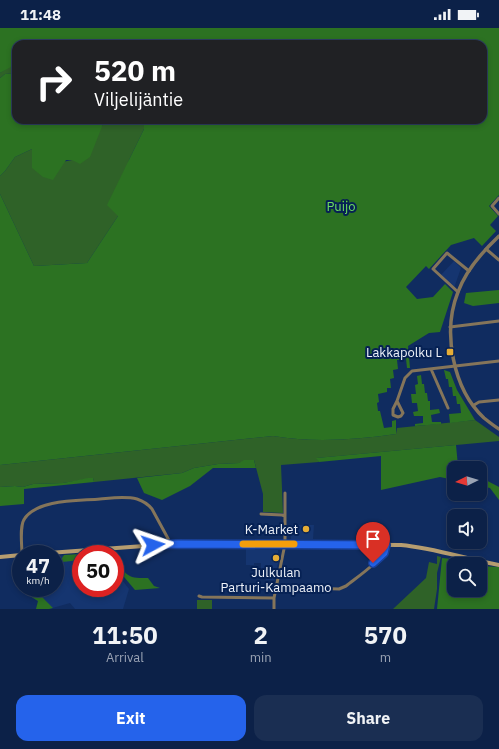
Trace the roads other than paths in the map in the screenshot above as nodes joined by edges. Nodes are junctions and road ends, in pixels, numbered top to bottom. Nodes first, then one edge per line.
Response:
1 (499, 198) edge
2 (499, 214) edge
3 (499, 236) edge
4 (486, 249) junction
5 (499, 260) edge
6 (469, 271) junction
7 (458, 292) junction
8 (499, 321) edge
9 (450, 326) junction
10 (499, 361) edge
11 (454, 366) junction
12 (430, 369) junction
13 (499, 400) edge
14 (397, 401) junction
15 (474, 405) junction
16 (448, 408) dead end
17 (499, 429) edge
18 (286, 494) dead end
19 (261, 514) dead end
20 (285, 516) junction
21 (171, 544) junction
22 (285, 544) junction
23 (22, 545) edge
24 (386, 545) junction
25 (64, 552) edge
26 (12, 556) edge
27 (0, 557) edge
28 (499, 565) edge
29 (276, 588) junction
30 (199, 596) dead end
31 (274, 598) junction
32 (274, 609) edge

1 - 2 street
3 - 4 street
4 - 5 street
4 - 6 street
6 - 7 street
6 - 7 street
7 - 9 street
8 - 9 street
9 - 11 street
10 - 11 street
11 - 12 street
11 - 15 street
12 - 14 street
12 - 16 street
13 - 15 street
14 - 14 street
15 - 17 street
18 - 20 street
19 - 20 street
20 - 22 street
21 - 22 main road
21 - 23 street
21 - 25 main road
22 - 24 main road
22 - 29 street
24 - 28 main road
24 - 29 street
26 - 27 main road
29 - 31 street
30 - 31 street
31 - 32 street

